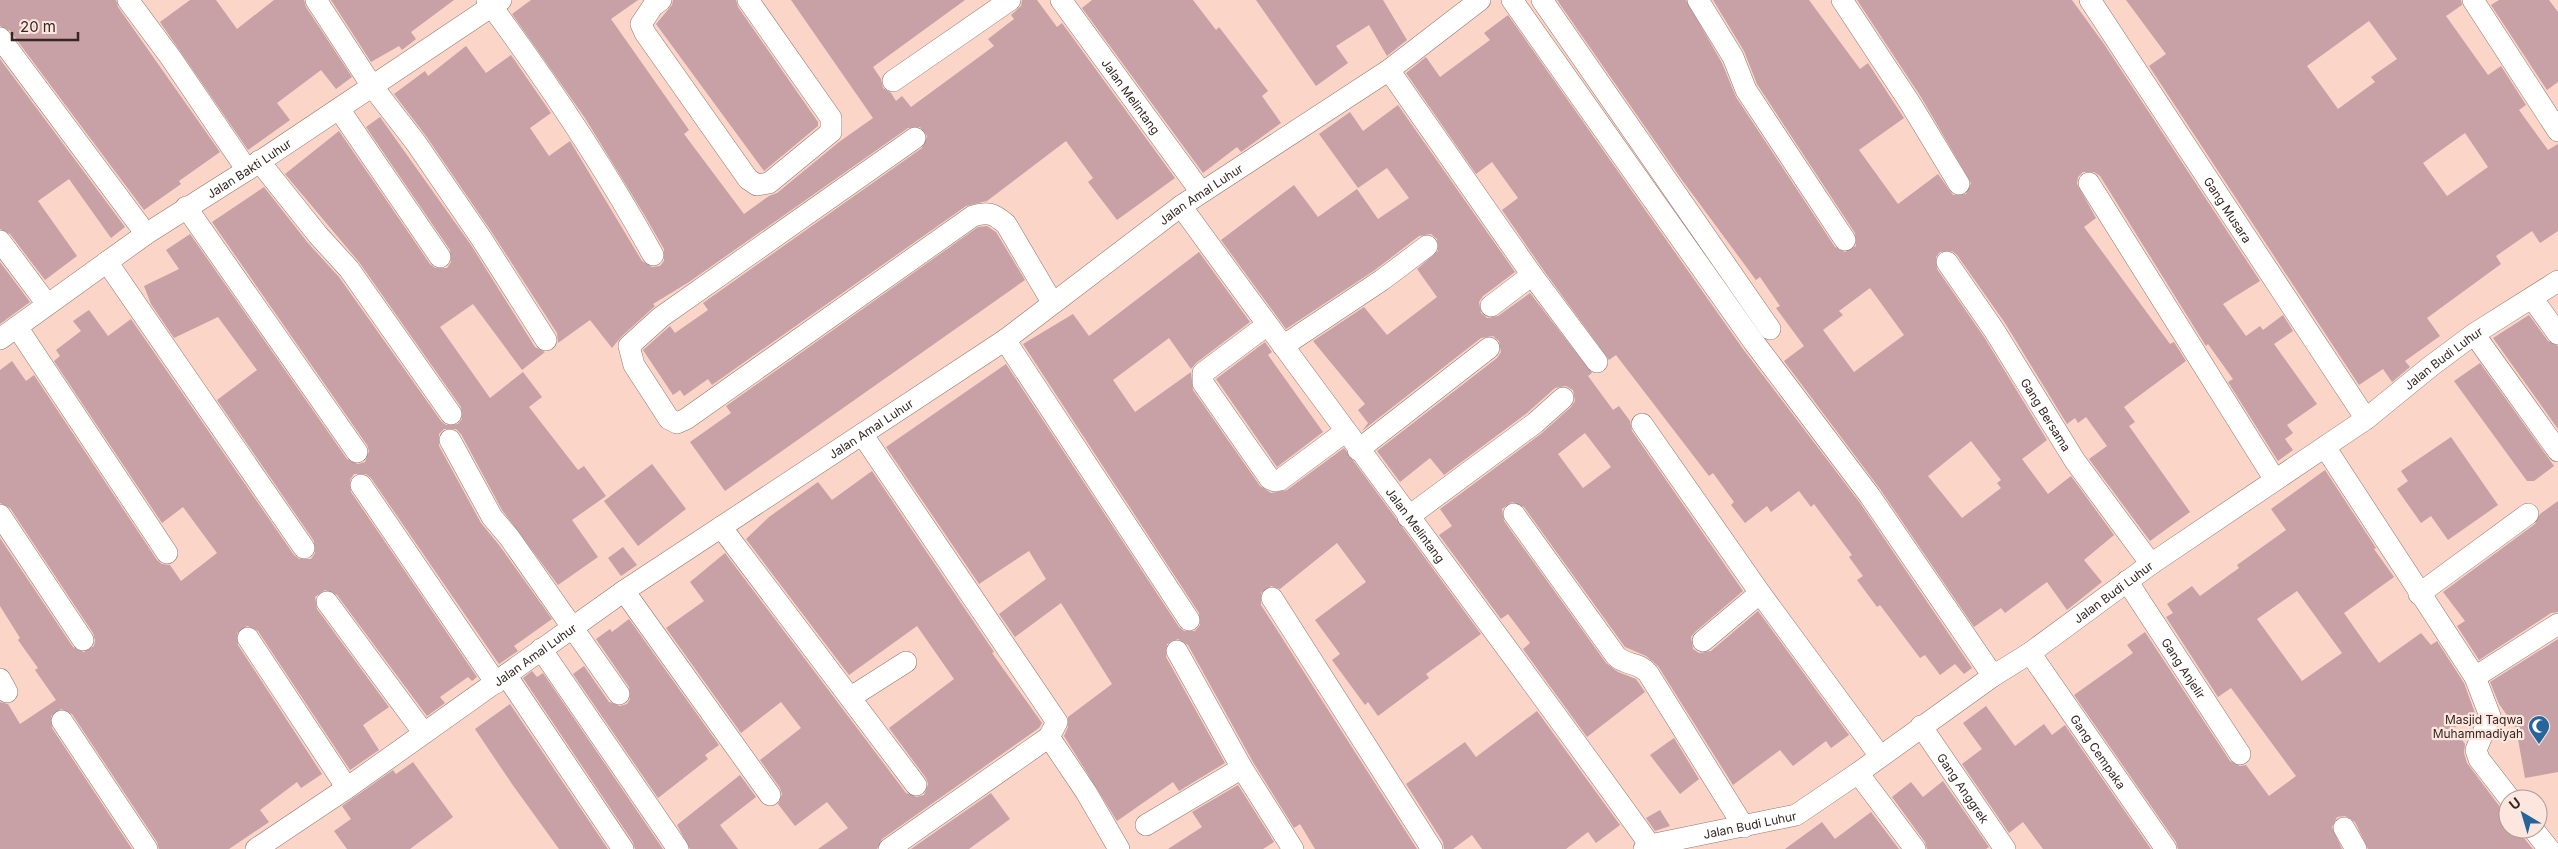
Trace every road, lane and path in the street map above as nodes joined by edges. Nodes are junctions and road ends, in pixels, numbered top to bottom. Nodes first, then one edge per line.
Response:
1 (128, 0) edge
2 (316, 0) edge
3 (661, 0) edge
4 (748, 0) edge
5 (1010, 0) edge
6 (1062, 0) edge
7 (1512, 0) edge
8 (1542, 0) edge
9 (1698, 0) edge
10 (1842, 0) edge
11 (2090, 0) edge
12 (2473, 0) edge
13 (1477, 1) edge
14 (493, 2) edge
15 (0, 38) edge
16 (1389, 70) junction
17 (893, 81) dead end
18 (372, 86) junction
19 (339, 109) junction
20 (2558, 131) edge
21 (915, 138) dead end
22 (253, 166) junction
23 (2089, 183) dead end
24 (1959, 184) dead end
25 (1201, 192) junction
26 (1181, 206) junction
27 (186, 207) junction
28 (146, 234) junction
29 (1845, 240) dead end
30 (0, 241) edge
31 (1427, 246) dead end
32 (653, 255) dead end
33 (440, 257) dead end
34 (107, 262) junction
35 (1947, 262) dead end
36 (1532, 275) junction
37 (2558, 281) edge
38 (2532, 298) junction
39 (1052, 302) junction
40 (47, 304) junction
41 (1491, 306) dead end
42 (1267, 325) junction
43 (1770, 328) dead end
44 (8, 333) edge
45 (2474, 334) junction
46 (2558, 334) edge
47 (546, 340) dead end
48 (1005, 340) junction
49 (1283, 346) junction
50 (1489, 348) dead end
51 (1597, 362) dead end
52 (1563, 398) dead end
53 (451, 414) dead end
54 (2366, 419) junction
55 (1642, 424) dead end
56 (1346, 431) junction
57 (862, 434) junction
58 (450, 440) dead end
59 (2324, 448) junction
60 (1358, 450) junction
61 (2558, 451) edge
62 (357, 452) dead end
63 (2275, 480) junction
64 (361, 485) dead end
65 (1514, 514) dead end
66 (2528, 514) dead end
67 (0, 515) edge
68 (1408, 517) junction
69 (721, 527) junction
70 (304, 548) dead end
71 (167, 553) dead end
72 (2151, 564) junction
73 (2127, 581) junction
74 (624, 591) junction
75 (1760, 593) junction
76 (2419, 594) junction
77 (1272, 598) dead end
78 (327, 602) dead end
79 (1189, 620) dead end
80 (2558, 624) edge
81 (571, 628) junction
82 (248, 638) dead end
83 (83, 640) dead end
84 (1703, 641) dead end
85 (541, 649) junction
86 (1177, 650) dead end
87 (2030, 653) junction
88 (906, 662) dead end
89 (1993, 676) junction
90 (2475, 677) junction
91 (501, 679) junction
92 (619, 694) dead end
93 (851, 696) junction
94 (62, 721) dead end
95 (1921, 726) junction
96 (424, 732) junction
97 (1049, 737) junction
98 (2240, 754) dead end
99 (1880, 756) junction
100 (1242, 768) junction
101 (1858, 774) junction
102 (916, 785) dead end
103 (347, 788) junction
104 (2502, 789) edge
105 (770, 795) dead end
106 (1146, 826) dead end
107 (1744, 827) junction
108 (2344, 828) dead end
109 (2541, 839) edge
110 (270, 845) edge
111 (1647, 847) edge
112 (147, 849) edge
113 (623, 849) edge
114 (678, 849) edge
115 (889, 849) edge
116 (1119, 849) edge
117 (1293, 849) edge
118 (1432, 849) edge
119 (1915, 849) edge
120 (2005, 849) edge
121 (2166, 849) edge
122 (2356, 849) edge
123 (2549, 849) edge

1 - 22 street
2 - 18 street
3 - 4 street
5 - 17 street
6 - 25 street, Jalan Melintang
7 - 89 street
8 - 43 street
9 - 29 street
10 - 24 street
11 - 54 street, Gang Musara
12 - 20 street
13 - 16 street, Jalan Amal Luhur
14 - 18 street, Jalan Bakti Luhur
14 - 32 street
15 - 28 street
16 - 25 street, Jalan Amal Luhur
16 - 36 street
18 - 19 street, Jalan Bakti Luhur
18 - 47 street
19 - 22 street, Jalan Bakti Luhur
19 - 33 street
21 - 39 street
22 - 27 street, Jalan Bakti Luhur
22 - 53 street
23 - 63 street
25 - 26 street, Jalan Amal Luhur
26 - 39 street, Jalan Amal Luhur
26 - 42 street, Jalan Melintang
27 - 28 street, Jalan Bakti Luhur
27 - 62 street
28 - 34 street, Jalan Bakti Luhur
30 - 40 street
31 - 49 street
34 - 40 street, Jalan Bakti Luhur
34 - 70 street
35 - 72 street, Gang Bersama
36 - 41 street
36 - 51 street
37 - 38 street, Jalan Budi Luhur
38 - 45 street, Jalan Budi Luhur
38 - 46 street
39 - 48 street, Jalan Amal Luhur
40 - 44 street, Jalan Bakti Luhur
42 - 49 street, Jalan Melintang
42 - 56 street
44 - 71 street
45 - 54 street, Jalan Budi Luhur
45 - 61 street
48 - 57 street, Jalan Amal Luhur
48 - 79 street
49 - 56 street, Jalan Melintang
50 - 60 street
52 - 68 street
54 - 59 street, Jalan Budi Luhur
55 - 75 street
56 - 60 street, Jalan Melintang
57 - 69 street, Jalan Amal Luhur
57 - 97 street
58 - 81 street
59 - 63 street, Jalan Budi Luhur
59 - 76 street
60 - 68 street, Jalan Melintang
63 - 72 street, Jalan Budi Luhur
64 - 91 street
65 - 107 street
66 - 76 street
67 - 83 street
68 - 111 street, Jalan Melintang
69 - 74 street, Jalan Amal Luhur
69 - 93 street
72 - 73 street, Jalan Budi Luhur
73 - 87 street, Jalan Budi Luhur
73 - 98 street, Gang Anjelir
74 - 81 street, Jalan Amal Luhur
74 - 105 street
75 - 84 street
75 - 99 street
76 - 90 street
77 - 118 street
78 - 96 street
80 - 90 street
81 - 85 street, Jalan Amal Luhur
81 - 92 street
82 - 103 street
85 - 91 street, Jalan Amal Luhur
85 - 114 street
86 - 100 street
87 - 89 street, Jalan Budi Luhur
87 - 121 street, Gang Cempaka
88 - 93 street
89 - 95 street, Jalan Budi Luhur
90 - 104 street
91 - 96 street, Jalan Amal Luhur
91 - 113 street
93 - 102 street
94 - 112 street
95 - 99 street, Jalan Budi Luhur
95 - 120 street, Gang Anggrek
96 - 103 street, Jalan Amal Luhur
97 - 115 street
97 - 116 street
99 - 101 street, Jalan Budi Luhur
100 - 106 street
100 - 117 street
101 - 107 street, Jalan Budi Luhur
101 - 119 street
103 - 110 street, Jalan Amal Luhur
107 - 111 street, Jalan Budi Luhur
108 - 122 street
109 - 123 street

